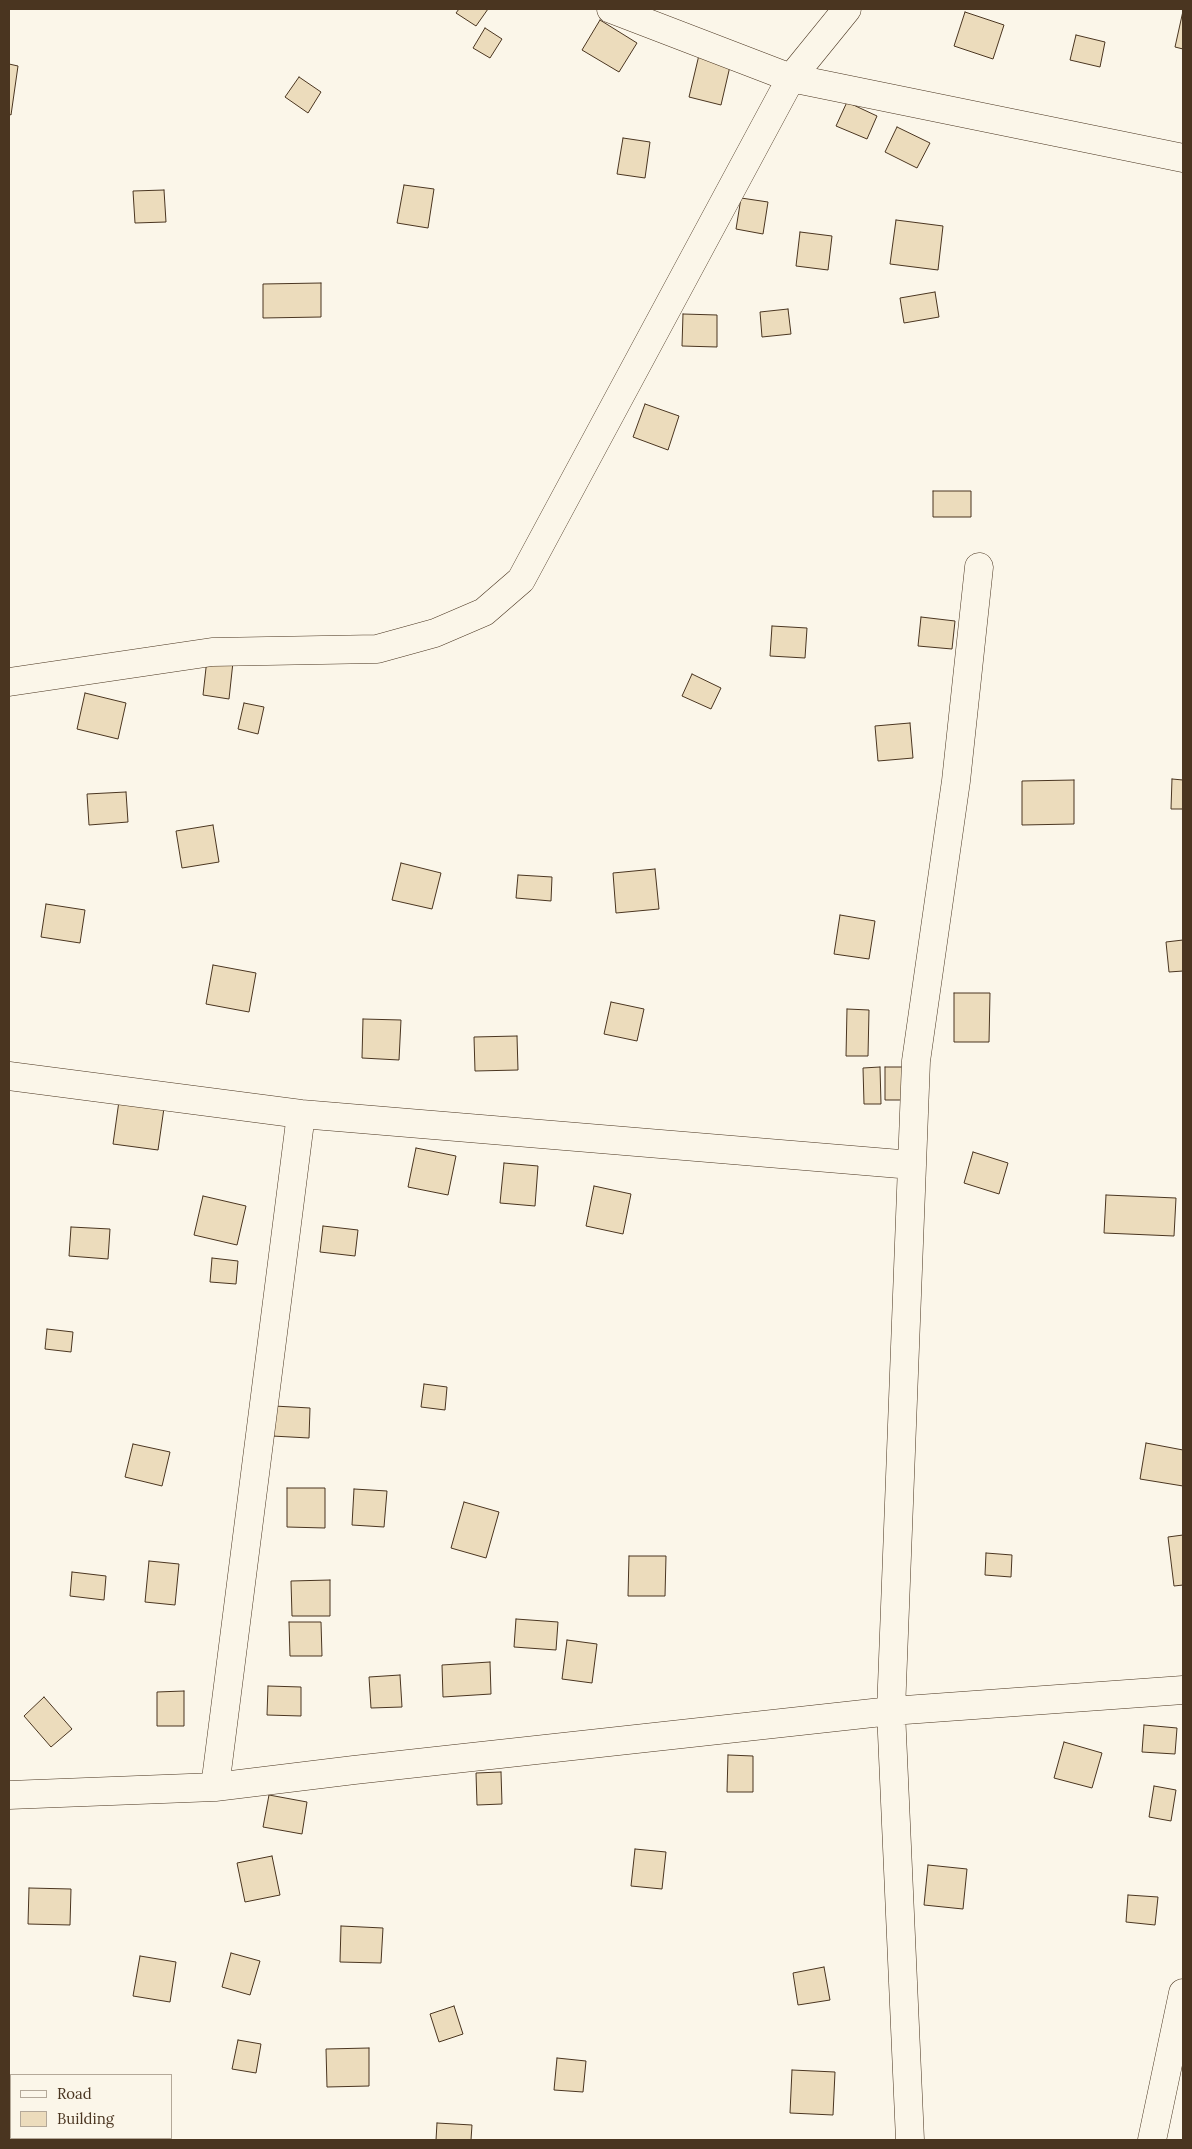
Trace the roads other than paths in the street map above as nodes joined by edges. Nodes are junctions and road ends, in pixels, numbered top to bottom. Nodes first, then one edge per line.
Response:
1 (611, 9) edge
2 (847, 9) edge
3 (790, 78) junction
4 (1183, 158) edge
5 (979, 567) dead end
6 (9, 682) edge
7 (9, 1076) edge
8 (300, 1114) junction
9 (912, 1165) junction
10 (1183, 1690) edge
11 (891, 1711) junction
12 (215, 1786) junction
13 (9, 1796) edge
14 (1183, 1993) edge
15 (910, 2140) edge
16 (1152, 2140) edge

1 - 3 street
2 - 3 street
3 - 4 street
3 - 6 street
5 - 9 street
7 - 8 street
8 - 9 street
8 - 12 street
9 - 11 street
10 - 11 street
11 - 12 street
11 - 15 street
12 - 13 street
14 - 16 street

